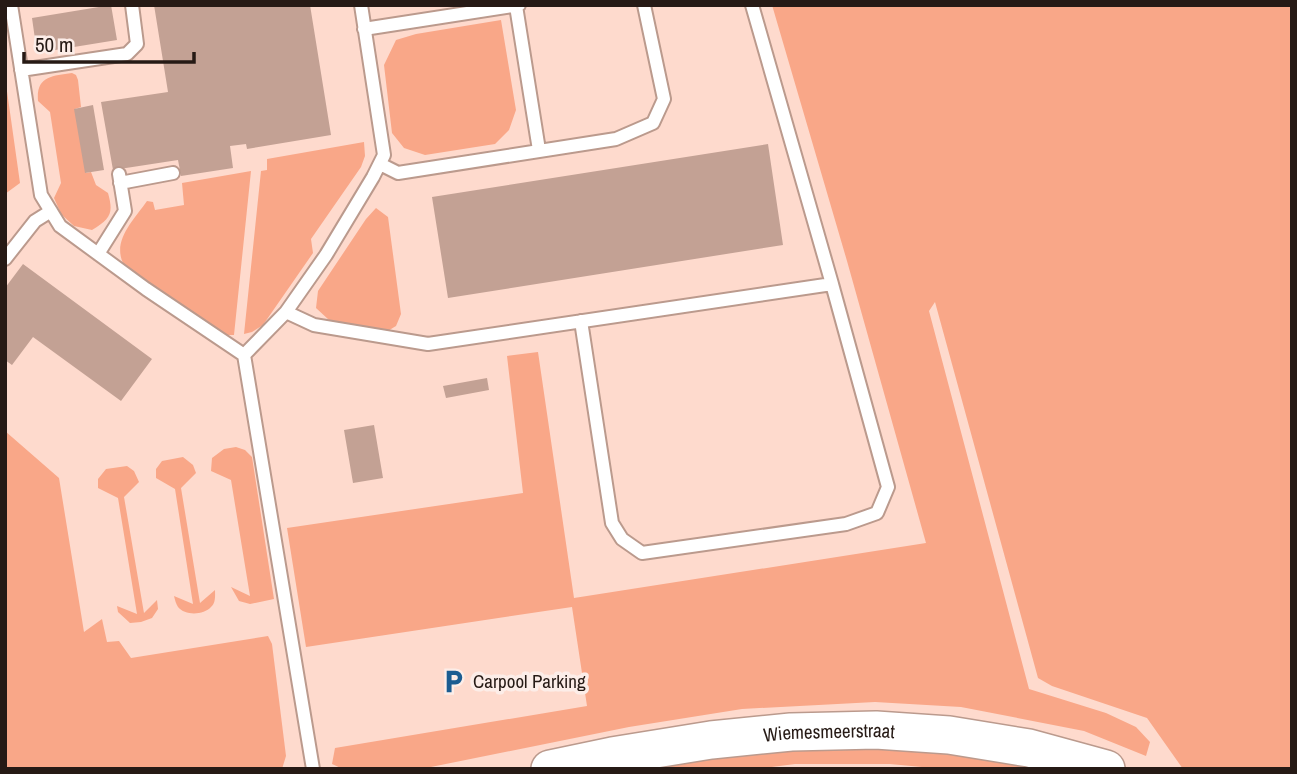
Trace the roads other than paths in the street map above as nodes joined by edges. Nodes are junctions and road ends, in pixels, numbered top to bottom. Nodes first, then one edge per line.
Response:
1 (11, 5) edge
2 (132, 5) edge
3 (360, 5) edge
4 (517, 5) edge
5 (644, 5) edge
6 (752, 5) edge
7 (364, 29) junction
8 (21, 71) junction
9 (539, 150) junction
10 (380, 164) junction
11 (173, 173) dead end
12 (51, 211) junction
13 (97, 254) junction
14 (5, 259) edge
15 (831, 284) junction
16 (286, 312) junction
17 (582, 321) junction
18 (244, 355) junction
19 (313, 769) edge
20 (550, 769) edge
21 (1106, 769) edge

1 - 8 lane
2 - 8 lane
3 - 7 lane
4 - 7 lane
4 - 9 lane
5 - 9 lane
6 - 15 lane
7 - 10 lane
8 - 12 lane
9 - 10 lane
10 - 16 lane
11 - 13 lane
12 - 13 lane
12 - 14 lane
13 - 18 lane
15 - 17 lane
15 - 17 lane
16 - 17 lane
16 - 18 lane
18 - 19 lane
20 - 21 main road, Wiemesmeerstraat

